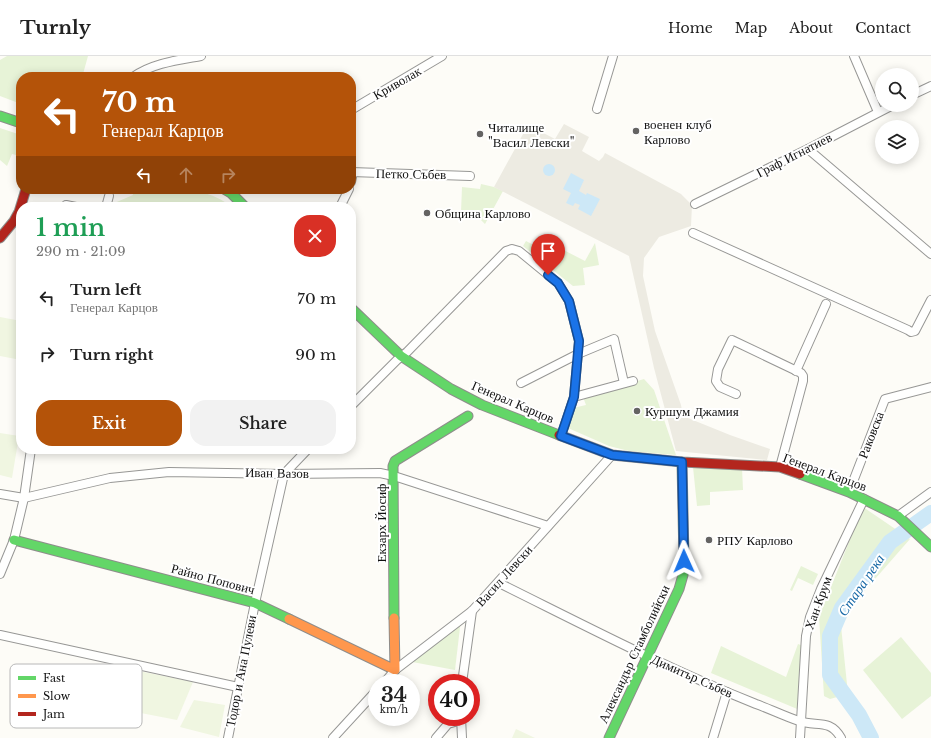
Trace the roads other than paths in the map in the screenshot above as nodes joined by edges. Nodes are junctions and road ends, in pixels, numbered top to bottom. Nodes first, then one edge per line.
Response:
1 (201, 56) edge
2 (441, 56) edge
3 (613, 56) edge
4 (854, 56) edge
5 (141, 72) edge
6 (931, 86) edge
7 (919, 92) edge
8 (875, 105) edge
9 (356, 107) edge
10 (597, 109) dead end
11 (878, 112) edge
12 (0, 116) edge
13 (16, 121) edge
14 (808, 149) junction
15 (356, 172) edge
16 (470, 176) dead end
17 (233, 194) edge
18 (109, 196) dead end
19 (107, 202) edge
20 (240, 202) edge
21 (695, 204) dead end
22 (16, 218) edge
23 (693, 233) dead end
24 (0, 238) edge
25 (931, 254) edge
26 (931, 300) edge
27 (826, 304) dead end
28 (356, 313) edge
29 (578, 354) junction
30 (401, 356) junction
31 (796, 371) junction
32 (632, 381) dead end
33 (521, 383) dead end
34 (624, 384) junction
35 (931, 387) edge
36 (736, 394) dead end
37 (574, 397) junction
38 (356, 401) edge
39 (468, 416) dead end
40 (561, 436) junction
41 (30, 454) edge
42 (303, 454) edge
43 (612, 455) junction
44 (682, 462) junction
45 (780, 467) junction
46 (284, 474) junction
47 (394, 476) junction
48 (849, 492) junction
49 (931, 492) edge
50 (0, 494) edge
51 (24, 498) junction
52 (864, 499) junction
53 (898, 516) junction
54 (548, 526) junction
55 (928, 537) edge
56 (14, 540) junction
57 (931, 547) edge
58 (0, 574) edge
59 (498, 583) junction
60 (255, 603) junction
61 (472, 612) junction
62 (0, 635) edge
63 (647, 656) junction
64 (133, 664) edge
65 (142, 666) edge
66 (395, 670) junction
67 (392, 674) edge
68 (463, 674) edge
69 (238, 687) junction
70 (727, 692) junction
71 (368, 700) edge
72 (801, 722) junction
73 (446, 726) edge
74 (461, 726) edge
75 (228, 738) edge
76 (333, 738) edge
77 (436, 738) edge
78 (462, 738) edge
79 (609, 738) edge
80 (713, 738) edge
81 (800, 738) edge
82 (841, 738) edge

1 - 5 street
2 - 9 street, Криволак
3 - 10 street
4 - 8 street
6 - 7 street
11 - 14 street, Граф Игнатиев
12 - 13 street
14 - 21 street, Граф Игнатиев
14 - 25 street
15 - 16 street, Петко Събев
17 - 20 street
18 - 19 street
22 - 24 street
23 - 26 street
27 - 31 street
28 - 30 street, Генерал Карцов
29 - 30 street
29 - 33 street
29 - 34 street
29 - 37 street
30 - 38 street
30 - 40 street, Генерал Карцов
31 - 36 street
31 - 45 street
32 - 34 street
34 - 37 street
35 - 48 street, Раковска
37 - 40 street
39 - 47 street, Екзарх Йосиф
40 - 43 street, Генерал Карцов
41 - 51 street
42 - 46 street
43 - 44 street, Генерал Карцов
43 - 54 street, Васил Левски
44 - 45 street, Генерал Карцов
44 - 63 street, Александър Стамболийски
45 - 48 street, Генерал Карцов
46 - 47 street, Иван Вазов
46 - 51 street, Иван Вазов
46 - 60 street, Тодор и Ана Пулеви
47 - 54 street, Иван Вазов
47 - 66 street, Екзарх Йосиф
48 - 52 street, Генерал Карцов
49 - 53 street
50 - 51 street, Иван Вазов
51 - 56 street
52 - 53 street, Генерал Карцов
52 - 72 street, Хан Крум
53 - 55 street, Генерал Карцов
54 - 59 street, Васил Левски
55 - 57 street, Генерал Карцов
56 - 58 street
56 - 60 street, Райно Попович
59 - 61 street, Васил Левски
59 - 63 street, Димитър Събев
60 - 66 street, Райно Попович
60 - 69 street, Тодор и Ана Пулеви
61 - 66 street, Васил Левски
61 - 68 street
62 - 64 street
63 - 70 street, Димитър Събев
63 - 79 street, Александър Стамболийски
65 - 69 street
66 - 67 street, Васил Левски
69 - 75 street, Тодор и Ана Пулеви
70 - 72 street, Димитър Събев
70 - 80 street
71 - 76 street
72 - 81 street, Хан Крум
72 - 82 street, Димитър Събев
73 - 77 street
74 - 78 street

